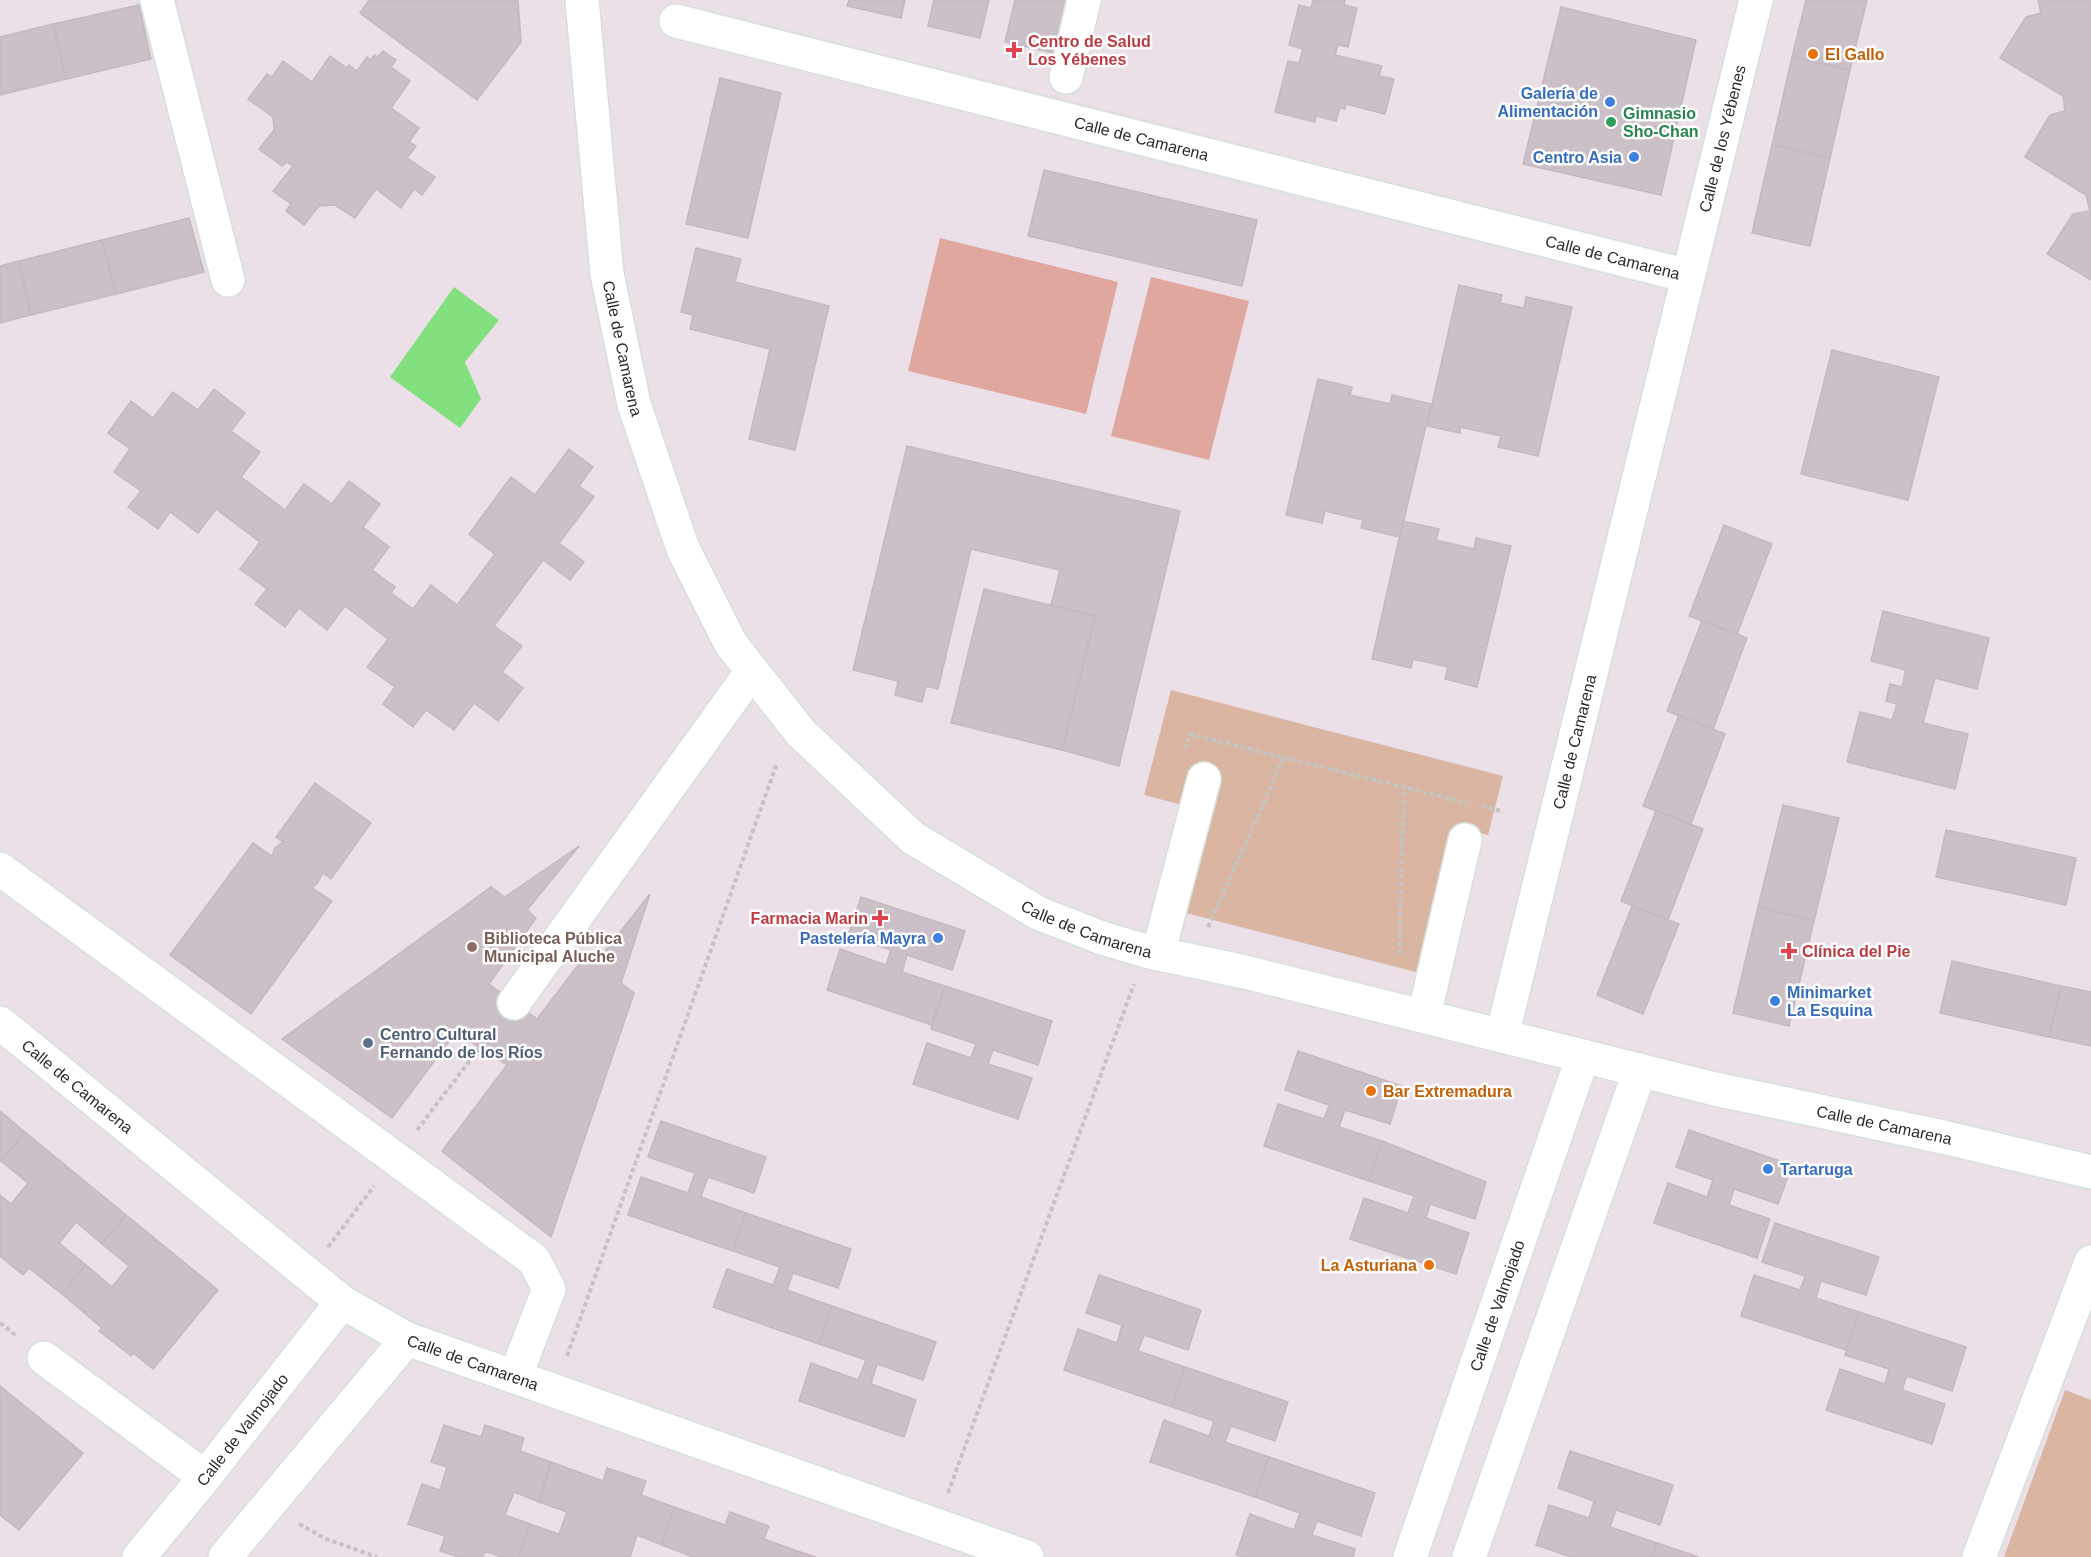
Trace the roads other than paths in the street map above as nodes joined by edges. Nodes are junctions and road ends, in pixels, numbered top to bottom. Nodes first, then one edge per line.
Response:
1 (157, 0) edge
2 (582, 0) edge
3 (1084, 0) edge
4 (1756, 0) edge
5 (676, 21) dead end
6 (1066, 77) dead end
7 (1688, 276) junction
8 (228, 280) dead end
9 (752, 671) junction
10 (1194, 768) road end
11 (1465, 840) dead end
12 (0, 869) edge
13 (1158, 954) junction
14 (514, 1002) dead end
15 (1424, 1016) junction
16 (0, 1023) edge
17 (1502, 1036) junction
18 (1583, 1056) junction
19 (1640, 1070) junction
20 (2091, 1172) edge
21 (2091, 1262) edge
22 (342, 1302) junction
23 (407, 1339) junction
24 (44, 1358) dead end
25 (515, 1377) junction
26 (205, 1477) junction
27 (139, 1557) edge
28 (225, 1557) edge
29 (1028, 1557) edge
30 (1410, 1557) edge
31 (1468, 1557) edge
32 (1979, 1557) edge

1 - 8 street
2 - 9 street, Calle de Camarena
3 - 6 street
4 - 7 street, Calle de los Yébenes
5 - 7 street, Calle de Camarena
7 - 17 street, Calle de Camarena
9 - 13 street, Calle de Camarena
9 - 14 street
10 - 13 street
11 - 15 street
12 - 25 street
13 - 15 street, Calle de Camarena
15 - 17 street, Calle de Camarena
16 - 22 street, Calle de Camarena
17 - 18 street, Calle de Camarena
18 - 19 street, Calle de Camarena
18 - 30 street, Calle de Valmojado
19 - 20 street, Calle de Camarena
19 - 31 street
21 - 32 street
22 - 23 street, Calle de Camarena
22 - 26 street, Calle de Valmojado
23 - 25 street, Calle de Camarena
23 - 28 street
24 - 26 street
25 - 29 street, Calle de Camarena
26 - 27 street, Calle de Valmojado

